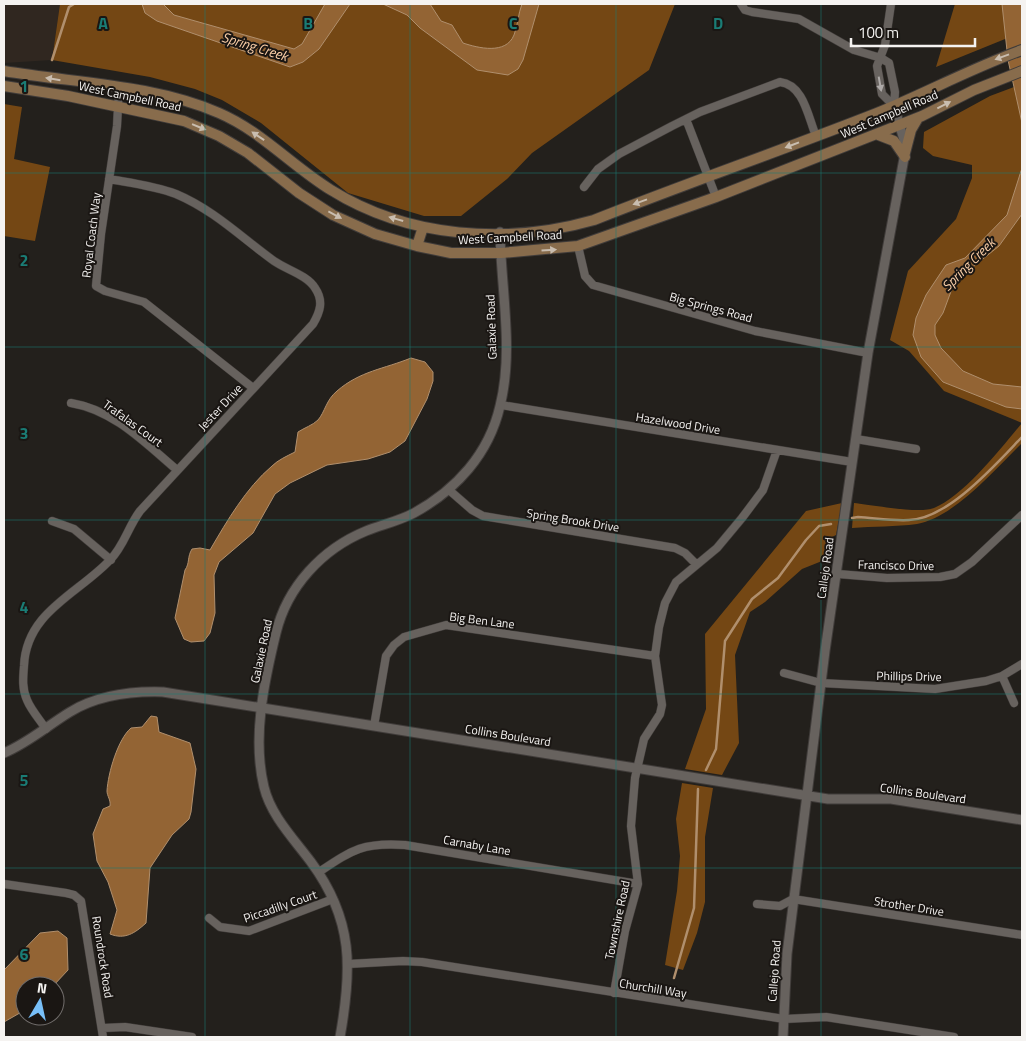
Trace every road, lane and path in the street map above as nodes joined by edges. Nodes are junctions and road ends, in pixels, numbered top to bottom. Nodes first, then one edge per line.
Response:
1 (891, 4) edge
2 (744, 7) edge
3 (1022, 50) edge
4 (881, 58) junction
5 (4, 71) edge
6 (1022, 71) edge
7 (4, 86) edge
8 (119, 88) junction
9 (118, 106) junction
10 (894, 106) junction
11 (918, 118) junction
12 (686, 119) junction
13 (900, 124) junction
14 (876, 134) junction
15 (816, 136) junction
16 (905, 155) junction
17 (709, 177) junction
18 (109, 179) junction
19 (584, 186) dead end
20 (716, 197) junction
21 (423, 227) junction
22 (500, 232) junction
23 (417, 246) junction
24 (578, 246) junction
25 (501, 253) junction
26 (868, 353) junction
27 (253, 388) junction
28 (71, 403) dead end
29 (501, 405) junction
30 (856, 439) junction
31 (916, 449) dead end
32 (777, 450) junction
33 (852, 462) junction
34 (177, 470) junction
35 (449, 490) junction
36 (1022, 516) edge
37 (52, 521) dead end
38 (110, 560) junction
39 (696, 564) junction
40 (838, 574) junction
41 (655, 656) junction
42 (1022, 664) edge
43 (784, 673) dead end
44 (1002, 676) junction
45 (821, 683) junction
46 (1014, 702) dead end
47 (262, 707) junction
48 (374, 726) junction
49 (46, 729) junction
50 (4, 753) edge
51 (637, 768) junction
52 (806, 796) junction
53 (1022, 820) edge
54 (319, 872) junction
55 (4, 884) edge
56 (638, 884) junction
57 (333, 899) junction
58 (793, 899) junction
59 (757, 904) dead end
60 (209, 918) dead end
61 (1022, 935) edge
62 (348, 964) junction
63 (614, 993) junction
64 (784, 1020) junction
65 (103, 1028) junction
66 (103, 1037) edge
67 (192, 1037) edge
68 (340, 1037) edge
69 (783, 1037) edge
70 (954, 1037) edge

1 - 4 street, Callejo Road
2 - 4 street
3 -> 10 main road, West Campbell Road
4 - 10 street, Callejo Road
4 -> 10 street, Callejo Road
8 -> 5 main road, West Campbell Road
11 -> 6 main road, West Campbell Road
7 - 9 main road, West Campbell Road
8 - 9 street, Royal Coach Way
21 -> 8 main road, West Campbell Road
9 - 18 street, Royal Coach Way
9 -> 23 main road, West Campbell Road
10 - 13 street, Callejo Road
10 - 15 main road, West Campbell Road
11 - 13 main road, West Campbell Road
11 - 16 main road
12 - 15 street
12 - 17 street
12 - 19 street
13 - 14 main road, West Campbell Road
13 - 16 street, Callejo Road
14 - 16 main road
14 - 20 main road, West Campbell Road
15 -> 17 main road, West Campbell Road
16 - 26 street, Callejo Road
17 - 20 street
17 -> 22 main road, West Campbell Road
18 - 27 street, Royal Coach Way
18 - 27 street, Jester Drive
20 - 24 main road, West Campbell Road
21 - 22 main road, West Campbell Road
21 - 23 main road
22 - 25 street, Galaxie Road
23 - 25 main road, West Campbell Road
25 -> 24 main road, West Campbell Road
24 - 26 street, Big Springs Road
25 - 29 street, Galaxie Road
26 - 30 street, Callejo Road
27 - 34 street, Jester Drive
28 - 34 street, Trafalas Court
29 - 32 street, Hazelwood Drive
29 - 35 street, Galaxie Road
30 - 31 street
30 - 33 street, Callejo Road
32 - 33 street, Hazelwood Drive
32 - 39 street, Townshire Road
33 - 40 street, Callejo Road
34 - 38 street, Jester Drive
35 - 39 street, Spring Brook Drive
35 - 47 street, Galaxie Road
36 - 40 street, Francisco Drive
37 - 38 street
38 - 49 street, Jester Drive
39 - 41 street, Townshire Road
40 - 45 street, Callejo Road
41 - 48 street, Big Ben Lane
41 - 51 street, Townshire Road
42 - 44 street, Phillips Drive
43 - 45 street, Phillips Drive
44 - 45 street, Phillips Drive
44 - 46 street
45 - 52 street, Callejo Road
47 - 48 street, Collins Boulevard
47 - 49 street, Collins Boulevard
47 - 54 street, Galaxie Road
48 - 51 street, Collins Boulevard
49 - 50 street, Collins Boulevard
51 - 52 street, Collins Boulevard
51 - 56 street, Townshire Road
52 - 53 street, Collins Boulevard
52 - 58 street, Callejo Road
54 - 56 street, Carnaby Lane
54 - 57 street, Galaxie Road
55 - 65 street, Roundrock Road
56 - 63 street, Townshire Road
57 - 60 street, Piccadilly Court
57 - 62 street, Galaxie Road
58 - 59 street
58 - 61 street, Strother Drive
58 - 64 street, Callejo Road
62 - 63 street, Churchill Way
62 - 68 street, Galaxie Road
63 - 64 street, Churchill Way
64 - 69 street, Callejo Road
64 - 70 street, Churchill Way
65 - 66 street, Roundrock Road
65 - 67 street

